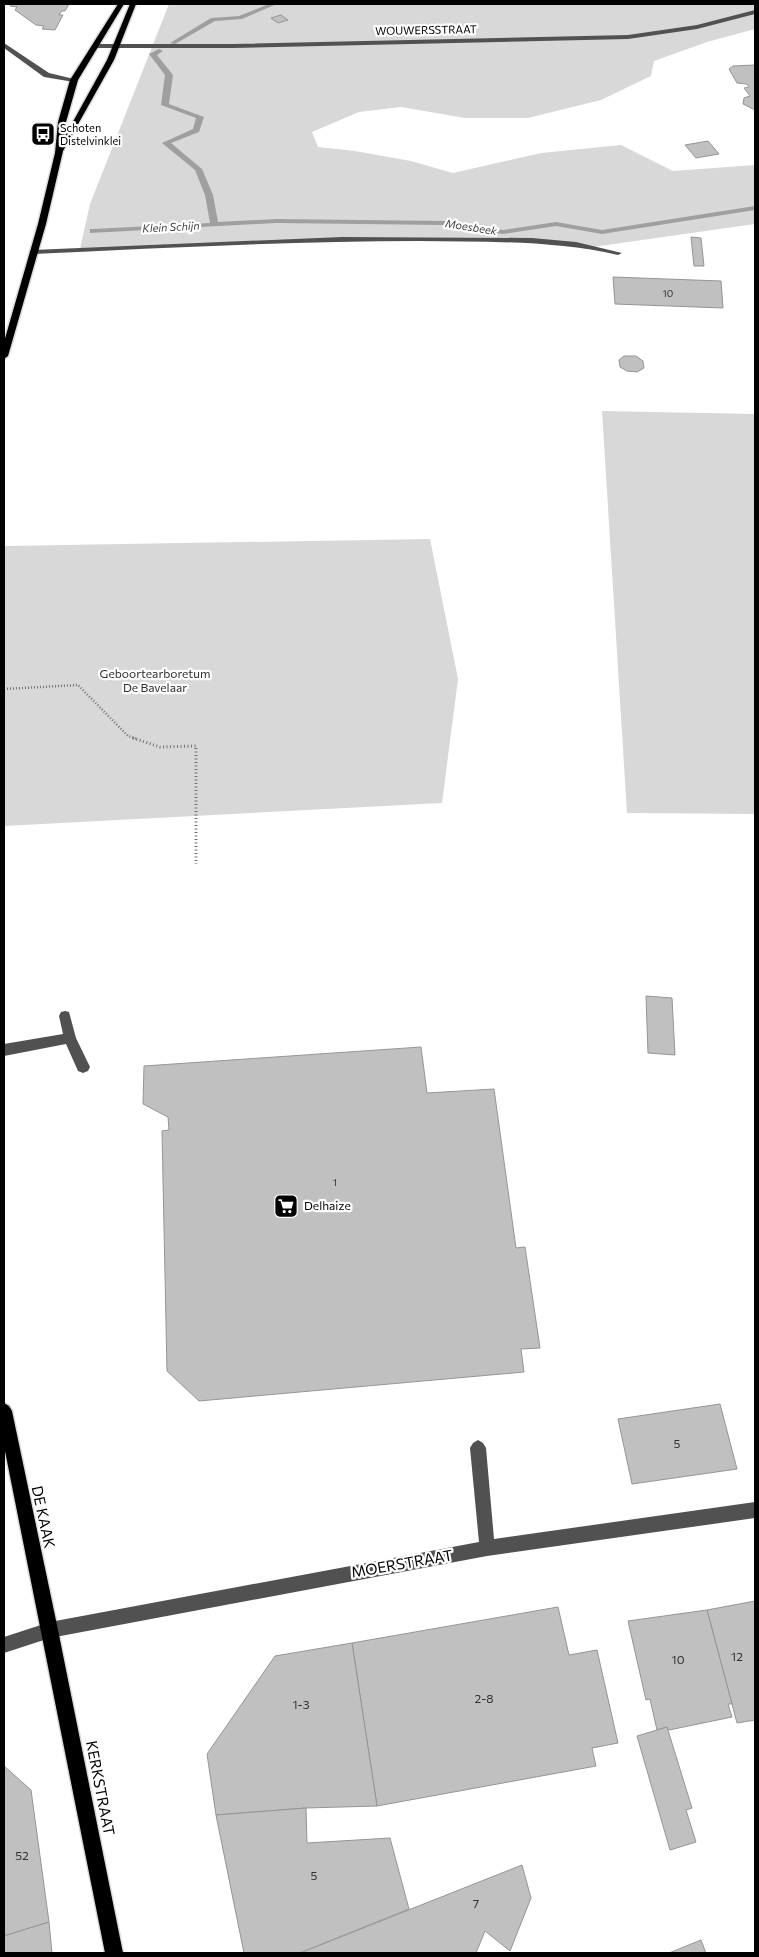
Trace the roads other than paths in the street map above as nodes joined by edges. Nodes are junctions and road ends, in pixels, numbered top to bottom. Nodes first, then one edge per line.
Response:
1 (121, 4) edge
2 (133, 4) edge
3 (755, 12) edge
4 (4, 45) edge
5 (95, 46) junction
6 (117, 47) junction
7 (74, 80) junction
8 (59, 154) junction
9 (34, 252) junction
10 (618, 253) dead end
11 (4, 356) edge
12 (65, 1016) dead end
13 (70, 1038) junction
14 (4, 1050) edge
15 (83, 1067) dead end
16 (4, 1411) edge
17 (478, 1448) dead end
18 (755, 1510) edge
19 (487, 1548) junction
20 (50, 1630) junction
21 (4, 1645) edge
22 (114, 1953) edge

1 - 5 main road
2 - 6 main road
3 - 6 street, WOUWERSSTRAAT
4 - 7 street
5 - 6 street, WOUWERSSTRAAT
5 - 7 main road
6 - 8 main road
7 - 8 main road
8 - 9 main road
9 - 10 street
9 - 11 main road
12 - 13 street
13 - 14 street
13 - 15 street
16 - 20 main road, DE KAAK
17 - 19 street
18 - 19 street, MOERSTRAAT
19 - 20 street, MOERSTRAAT
20 - 21 street, MOERSTRAAT
20 - 22 main road, KERKSTRAAT

